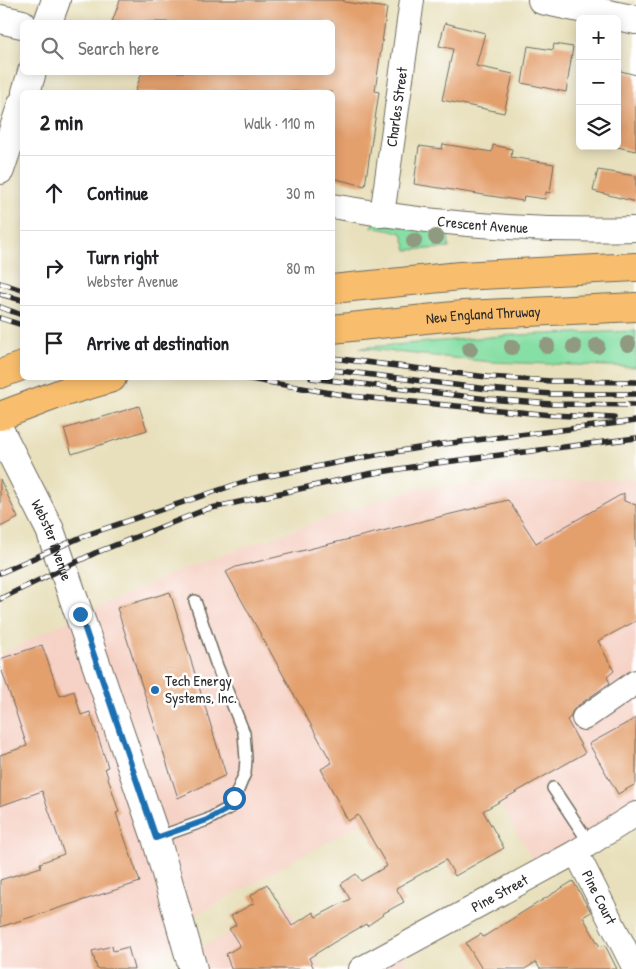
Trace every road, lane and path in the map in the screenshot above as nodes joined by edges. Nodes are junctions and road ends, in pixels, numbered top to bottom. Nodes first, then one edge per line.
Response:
1 (56, 0) edge
2 (412, 0) edge
3 (542, 0) edge
4 (0, 19) edge
5 (49, 20) edge
6 (636, 20) edge
7 (20, 24) edge
8 (31, 75) edge
9 (27, 90) edge
10 (20, 110) edge
11 (0, 170) edge
12 (335, 207) edge
13 (382, 215) junction
14 (636, 230) edge
15 (636, 267) edge
16 (335, 289) edge
17 (636, 307) edge
18 (342, 328) edge
19 (20, 367) edge
20 (0, 374) edge
21 (105, 380) edge
22 (0, 416) edge
23 (0, 431) edge
24 (195, 601) dead end
25 (636, 682) edge
26 (584, 718) dead end
27 (552, 788) dead end
28 (636, 814) edge
29 (156, 838) junction
30 (583, 848) junction
31 (193, 969) edge
32 (362, 969) edge
33 (635, 969) edge

1 - 5 street
2 - 13 street, Charles Street
3 - 6 street
4 - 7 street
8 - 9 street
10 - 11 street
12 - 13 street, Crescent Avenue
13 - 14 street, Crescent Avenue
15 - 16 highway
17 - 18 highway, New England Thruway
19 - 20 highway
21 - 22 highway
23 - 29 street, Webster Avenue
24 - 29 lane
25 - 26 street
27 - 30 lane
28 - 30 street, Pine Street
29 - 31 street, Webster Avenue
30 - 32 street, Pine Street
30 - 33 street, Pine Court

